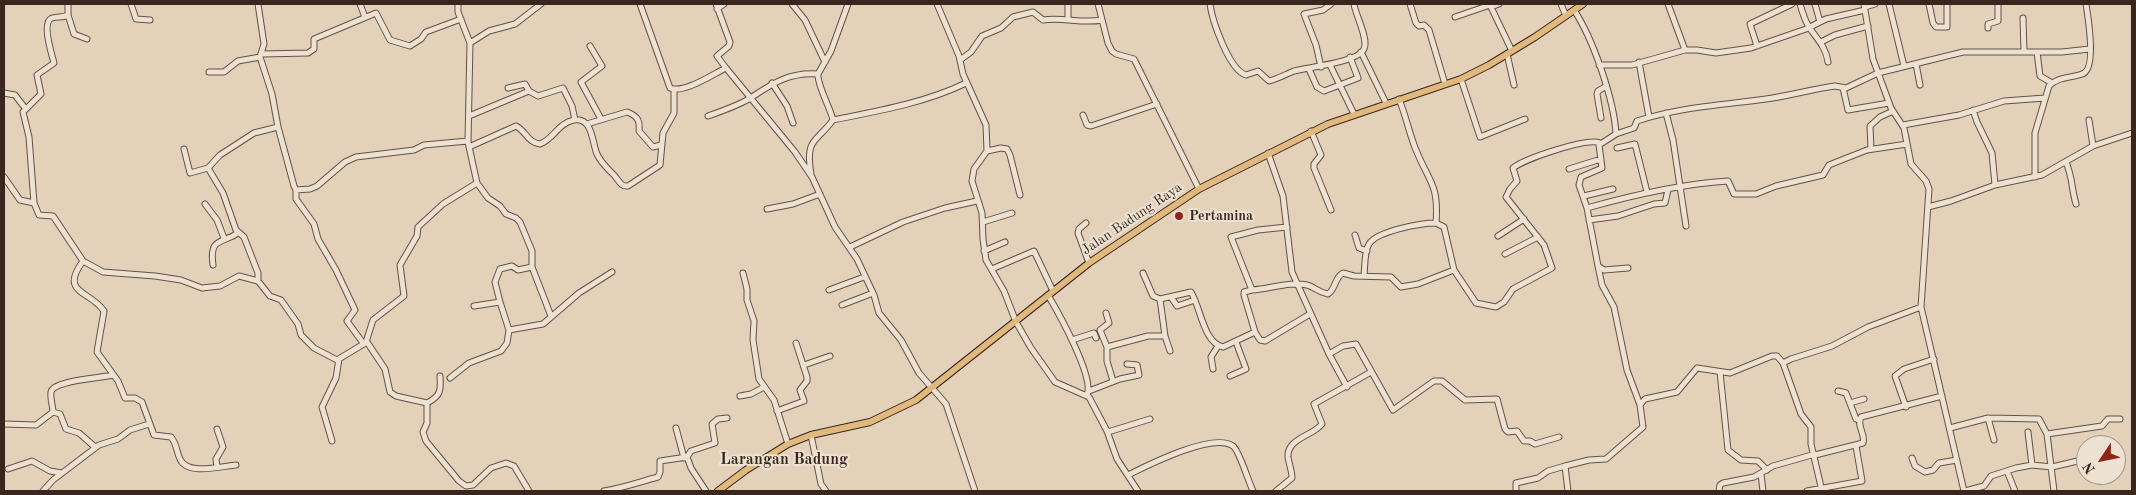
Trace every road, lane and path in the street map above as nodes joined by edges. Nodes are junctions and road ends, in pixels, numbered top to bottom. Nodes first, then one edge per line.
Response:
1 (68, 4) edge
2 (132, 4) edge
3 (258, 4) edge
4 (360, 4) edge
5 (458, 4) edge
6 (541, 4) edge
7 (640, 4) edge
8 (724, 4) edge
9 (792, 4) edge
10 (848, 4) edge
11 (937, 4) edge
12 (1068, 4) edge
13 (1098, 4) edge
14 (1210, 4) edge
15 (1330, 4) edge
16 (1354, 4) edge
17 (1410, 4) edge
18 (1500, 4) edge
19 (1561, 4) edge
20 (1583, 4) edge
21 (1668, 4) edge
22 (1792, 4) edge
23 (1800, 4) edge
24 (1815, 4) edge
25 (1875, 4) edge
26 (1889, 4) edge
27 (1929, 4) edge
28 (1946, 4) edge
29 (1998, 4) edge
30 (2086, 4) edge
31 (717, 6) edge
32 (1491, 7) junction
33 (1865, 7) edge
34 (1574, 10) junction
35 (68, 15) junction
36 (1566, 16) junction
37 (366, 17) junction
38 (1455, 17) dead end
39 (2024, 18) dead end
40 (461, 19) junction
41 (1068, 19) junction
42 (150, 20) dead end
43 (1102, 20) junction
44 (1820, 22) junction
45 (1868, 26) junction
46 (1809, 28) junction
47 (1988, 28) dead end
48 (87, 39) dead end
49 (1821, 42) junction
50 (470, 43) junction
51 (590, 46) dead end
52 (1757, 46) junction
53 (2090, 49) junction
54 (1685, 50) junction
55 (1361, 52) junction
56 (2024, 52) junction
57 (2037, 52) junction
58 (1509, 53) junction
59 (261, 56) junction
60 (1350, 57) junction
61 (960, 60) junction
62 (825, 62) junction
63 (1639, 62) junction
64 (1828, 62) dead end
65 (1916, 64) junction
66 (1330, 65) junction
67 (1599, 65) junction
68 (1321, 66) junction
69 (1904, 66) junction
70 (726, 68) junction
71 (1309, 68) junction
72 (209, 72) dead end
73 (1878, 73) junction
74 (818, 74) junction
75 (1461, 79) junction
76 (772, 83) junction
77 (966, 83) junction
78 (2052, 83) junction
79 (1445, 84) junction
80 (1514, 85) dead end
81 (1920, 85) dead end
82 (1339, 86) junction
83 (1605, 87) junction
84 (508, 88) dead end
85 (1843, 88) junction
86 (674, 90) junction
87 (529, 91) junction
88 (4, 93) edge
89 (751, 98) junction
90 (2045, 98) junction
91 (1399, 99) junction
92 (1888, 102) junction
93 (1386, 103) junction
94 (1157, 104) junction
95 (24, 108) junction
96 (1973, 110) junction
97 (1893, 111) junction
98 (1666, 113) junction
99 (1354, 114) junction
100 (1083, 115) dead end
101 (470, 116) junction
102 (708, 116) dead end
103 (1649, 117) junction
104 (1601, 118) dead end
105 (601, 119) junction
106 (1526, 119) dead end
107 (575, 120) junction
108 (833, 120) junction
109 (2089, 120) dead end
110 (793, 123) dead end
111 (587, 124) junction
112 (1903, 125) junction
113 (278, 127) junction
114 (1311, 131) junction
115 (2132, 133) edge
116 (1616, 134) junction
117 (1600, 143) junction
118 (469, 144) junction
119 (1907, 144) junction
120 (661, 145) junction
121 (2092, 146) junction
122 (1617, 148) dead end
123 (184, 149) dead end
124 (1871, 149) junction
125 (987, 151) junction
126 (1268, 152) junction
127 (1601, 159) junction
128 (2066, 162) junction
129 (208, 168) junction
130 (1570, 169) dead end
131 (812, 176) junction
132 (4, 177) edge
133 (2035, 177) junction
134 (476, 183) junction
135 (1995, 185) junction
136 (1681, 188) junction
137 (1199, 189) junction
138 (1613, 189) dead end
139 (296, 190) junction
140 (1668, 190) junction
141 (1647, 192) junction
142 (820, 194) junction
143 (1020, 195) dead end
144 (1584, 196) junction
145 (977, 201) junction
146 (34, 203) junction
147 (205, 204) dead end
148 (2076, 204) dead end
149 (1928, 207) junction
150 (1587, 208) junction
151 (767, 209) dead end
152 (1330, 210) dead end
153 (1012, 213) dead end
154 (1524, 219) junction
155 (1589, 220) junction
156 (983, 222) junction
157 (1086, 223) dead end
158 (1436, 223) junction
159 (1686, 226) dead end
160 (1287, 228) junction
161 (238, 233) junction
162 (1355, 235) dead end
163 (1498, 236) dead end
164 (1538, 237) junction
165 (224, 238) junction
166 (1005, 242) dead end
167 (850, 247) junction
168 (984, 251) junction
169 (1367, 251) junction
170 (1505, 254) dead end
171 (83, 262) junction
172 (1089, 263) junction
173 (213, 265) dead end
174 (1598, 266) junction
175 (532, 267) junction
176 (1628, 268) dead end
177 (992, 269) junction
178 (1454, 270) junction
179 (612, 272) dead end
180 (743, 273) dead end
181 (1143, 274) dead end
182 (1364, 276) junction
183 (864, 277) junction
184 (258, 281) junction
185 (1297, 284) junction
186 (829, 290) dead end
187 (1252, 290) junction
188 (873, 293) junction
189 (1050, 293) junction
190 (1171, 297) junction
191 (1160, 299) junction
192 (1195, 300) junction
193 (500, 302) junction
194 (842, 305) dead end
195 (474, 306) dead end
196 (1921, 308) junction
197 (1106, 313) dead end
198 (1310, 314) junction
199 (551, 316) junction
200 (1016, 322) junction
201 (509, 330) junction
202 (1255, 332) junction
203 (1165, 336) junction
204 (1096, 338) dead end
205 (1072, 340) junction
206 (1236, 342) junction
207 (364, 343) junction
208 (796, 343) dead end
209 (1218, 346) junction
210 (1107, 347) junction
211 (1170, 351) dead end
212 (1329, 354) junction
213 (830, 356) dead end
214 (339, 359) junction
215 (1934, 359) junction
216 (1783, 363) junction
217 (1127, 364) dead end
218 (804, 365) junction
219 (1213, 369) dead end
220 (1370, 372) junction
221 (1720, 372) junction
222 (113, 375) junction
223 (440, 376) dead end
224 (1230, 376) dead end
225 (450, 378) dead end
226 (1113, 381) junction
227 (764, 387) junction
228 (1347, 387) junction
229 (931, 390) junction
230 (1838, 391) dead end
231 (1088, 393) junction
232 (740, 396) dead end
233 (1942, 396) junction
234 (1864, 399) dead end
235 (428, 403) junction
236 (1850, 403) junction
237 (1640, 405) junction
238 (1906, 407) junction
239 (777, 411) junction
240 (53, 412) junction
241 (727, 418) dead end
242 (1988, 418) junction
243 (1150, 419) dead end
244 (2120, 419) dead end
245 (1859, 420) junction
246 (4, 424) edge
247 (149, 424) junction
248 (676, 428) dead end
249 (1950, 428) junction
250 (217, 429) dead end
251 (1108, 432) junction
252 (2028, 432) dead end
253 (811, 434) junction
254 (2047, 434) junction
255 (1559, 437) dead end
256 (1994, 440) dead end
257 (332, 441) dead end
258 (788, 444) junction
259 (1856, 446) junction
260 (96, 447) junction
261 (1815, 454) junction
262 (686, 457) junction
263 (1912, 458) dead end
264 (1956, 460) junction
265 (2076, 461) edge
266 (236, 465) dead end
267 (2032, 465) junction
268 (1565, 466) junction
269 (217, 467) junction
270 (2052, 467) junction
271 (8, 469) dead end
272 (1767, 470) junction
273 (2006, 471) junction
274 (63, 473) junction
275 (1761, 474) junction
276 (1128, 475) junction
277 (466, 488) edge
278 (1284, 489) edge
279 (721, 490) edge
280 (1822, 490) edge
281 (43, 491) edge
282 (529, 491) edge
283 (604, 491) edge
284 (706, 491) edge
285 (826, 491) edge
286 (975, 491) edge
287 (1138, 491) edge
288 (1253, 491) edge
289 (1276, 491) edge
290 (1516, 491) edge
291 (1568, 491) edge
292 (1719, 491) edge
293 (1763, 491) edge
294 (1806, 491) edge
295 (1965, 491) edge
296 (2015, 491) edge
297 (2054, 491) edge

1 - 35 street
2 - 42 street
3 - 59 street
4 - 37 street
5 - 40 street
6 - 50 street
7 - 86 street
8 - 31 street
9 - 62 street
10 - 62 street
11 - 61 street
12 - 41 street
13 - 43 street
14 - 71 street
15 - 68 street
16 - 55 street
17 - 79 street
18 - 32 street
19 - 36 street
20 - 34 main road, Jalan Badung Raya
21 - 54 street
22 - 52 street
23 - 46 street
24 - 44 street
25 - 33 street
26 - 69 street
27 - 28 street
29 - 47 street
30 - 53 street
31 - 70 street
32 - 38 street
32 - 58 street
33 - 44 street
33 - 45 street
34 - 36 main road, Jalan Badung Raya
34 - 67 street
35 - 48 street
35 - 95 street
36 - 58 main road, Jalan Badung Raya
37 - 40 street
37 - 59 street
39 - 56 street
40 - 50 street
41 - 43 street
41 - 61 street
43 - 94 street
44 - 46 street
45 - 49 street
45 - 73 street
46 - 49 street
46 - 52 street
49 - 64 street
50 - 101 street
51 - 105 street
52 - 54 street
53 - 57 street
53 - 78 street
54 - 63 street
55 - 60 street
55 - 93 street
56 - 57 street
56 - 65 street
57 - 78 street
58 - 75 main road, Jalan Badung Raya
58 - 80 street
59 - 72 street
59 - 113 street
60 - 66 street
60 - 82 street
61 - 77 street
62 - 74 street
63 - 67 street
63 - 103 street
65 - 69 street
65 - 81 street
66 - 68 street
66 - 82 street
67 - 83 street
68 - 71 street
69 - 73 street
70 - 86 street
70 - 89 street
71 - 82 street
73 - 85 street
73 - 92 street
74 - 76 street
74 - 108 street
75 - 79 main road, Jalan Badung Raya
75 - 106 street
76 - 89 street
76 - 110 street
77 - 108 street
77 - 125 street
78 - 90 street
79 - 91 main road, Jalan Badung Raya
82 - 99 street
83 - 104 street
83 - 116 street
84 - 87 street
85 - 92 street
85 - 98 street
86 - 120 street
87 - 101 street
87 - 107 street
88 - 95 street
89 - 102 street
89 - 131 street
90 - 96 street
90 - 133 street
91 - 93 main road, Jalan Badung Raya
91 - 158 street
92 - 97 street
93 - 99 main road, Jalan Badung Raya
94 - 100 street
94 - 137 street
95 - 146 street
96 - 112 street
96 - 135 street
97 - 112 street
97 - 124 street
98 - 103 street
98 - 136 street
99 - 114 main road, Jalan Badung Raya
101 - 118 street
103 - 116 street
105 - 111 street
105 - 120 street
107 - 111 street
107 - 118 street
108 - 131 street
109 - 121 street
111 - 120 street
112 - 119 street
113 - 129 street
113 - 139 street
114 - 126 main road, Jalan Badung Raya
114 - 152 street
115 - 121 street
116 - 117 street
117 - 127 street
117 - 154 street
118 - 134 street
118 - 139 street
119 - 124 street
119 - 149 street
121 - 128 street
122 - 141 street
123 - 129 street
124 - 136 street
125 - 143 street
125 - 145 street
126 - 137 main road, Jalan Badung Raya
126 - 160 street
127 - 130 street
127 - 144 street
128 - 133 street
128 - 148 street
129 - 161 street
131 - 142 street
132 - 146 street
133 - 135 street
134 - 175 street
134 - 207 street
135 - 149 street
136 - 140 street
136 - 159 street
137 - 172 main road, Jalan Badung Raya
138 - 144 street
139 - 207 street
140 - 141 street
140 - 155 street
141 - 150 street
142 - 151 street
142 - 167 street
144 - 150 street
145 - 156 street
145 - 167 street
146 - 171 street
147 - 165 street
149 - 196 street
150 - 155 street
153 - 156 street
154 - 163 street
154 - 164 street
155 - 174 street
156 - 168 street
157 - 172 street
158 - 169 street
158 - 178 street
160 - 185 street
160 - 187 street
161 - 165 street
161 - 184 street
162 - 169 street
164 - 170 street
164 - 178 street
165 - 173 street
166 - 168 street
167 - 183 street
168 - 177 street
169 - 182 street
171 - 184 street
171 - 222 street
172 - 189 main road, Jalan Badung Raya
174 - 176 street
174 - 237 street
175 - 193 street
175 - 199 street
177 - 189 street
177 - 200 street
178 - 182 street
179 - 199 street
180 - 227 street
181 - 191 street
182 - 185 street
183 - 186 street
183 - 188 street
184 - 214 street
185 - 187 street
185 - 198 street
187 - 202 street
188 - 194 street
188 - 229 street
189 - 200 main road, Jalan Badung Raya
189 - 205 street
190 - 191 street
190 - 192 street
190 - 192 street
191 - 203 street
192 - 209 street
193 - 195 street
193 - 201 street
196 - 215 street
196 - 216 street
197 - 210 street
198 - 202 street
198 - 212 street
199 - 201 street
200 - 229 main road, Jalan Badung Raya
200 - 231 street
201 - 225 street
202 - 206 street
203 - 210 street
203 - 211 street
204 - 205 street
205 - 231 street
206 - 209 street
206 - 224 street
207 - 214 street
207 - 235 street
208 - 218 street
209 - 219 street
210 - 226 street
212 - 220 street
212 - 228 street
213 - 218 street
214 - 257 street
215 - 233 street
215 - 238 street
216 - 221 street
216 - 261 street
217 - 226 street
218 - 239 street
220 - 228 street
220 - 255 street
221 - 237 street
221 - 272 street
222 - 240 street
222 - 247 street
223 - 235 street
226 - 231 street
227 - 232 street
227 - 239 street
228 - 278 street
229 - 253 main road, Jalan Badung Raya
229 - 286 street
230 - 236 street
231 - 251 street
233 - 238 street
233 - 249 street
234 - 236 street
235 - 277 street
236 - 245 street
237 - 268 street
238 - 245 street
239 - 258 street
240 - 246 street
240 - 260 street
241 - 262 street
242 - 249 street
242 - 254 street
242 - 256 street
243 - 251 street
244 - 254 street
245 - 259 street
247 - 260 street
247 - 269 street
248 - 262 street
249 - 264 street
250 - 269 street
251 - 276 street
252 - 267 street
253 - 258 main road, Jalan Badung Raya
253 - 285 street
254 - 270 street
258 - 279 main road, Jalan Badung Raya
259 - 261 street
259 - 280 street
260 - 274 street
261 - 272 street
261 - 280 street
262 - 283 street
262 - 284 street
263 - 264 street
264 - 295 street
265 - 270 street
266 - 269 street
267 - 270 street
267 - 273 street
268 - 290 street
268 - 291 street
270 - 297 street
271 - 274 street
272 - 275 street
273 - 295 street
273 - 296 street
274 - 281 street
275 - 292 street
275 - 293 street
276 - 287 street
276 - 288 street
277 - 282 street
278 - 289 street
280 - 294 street

